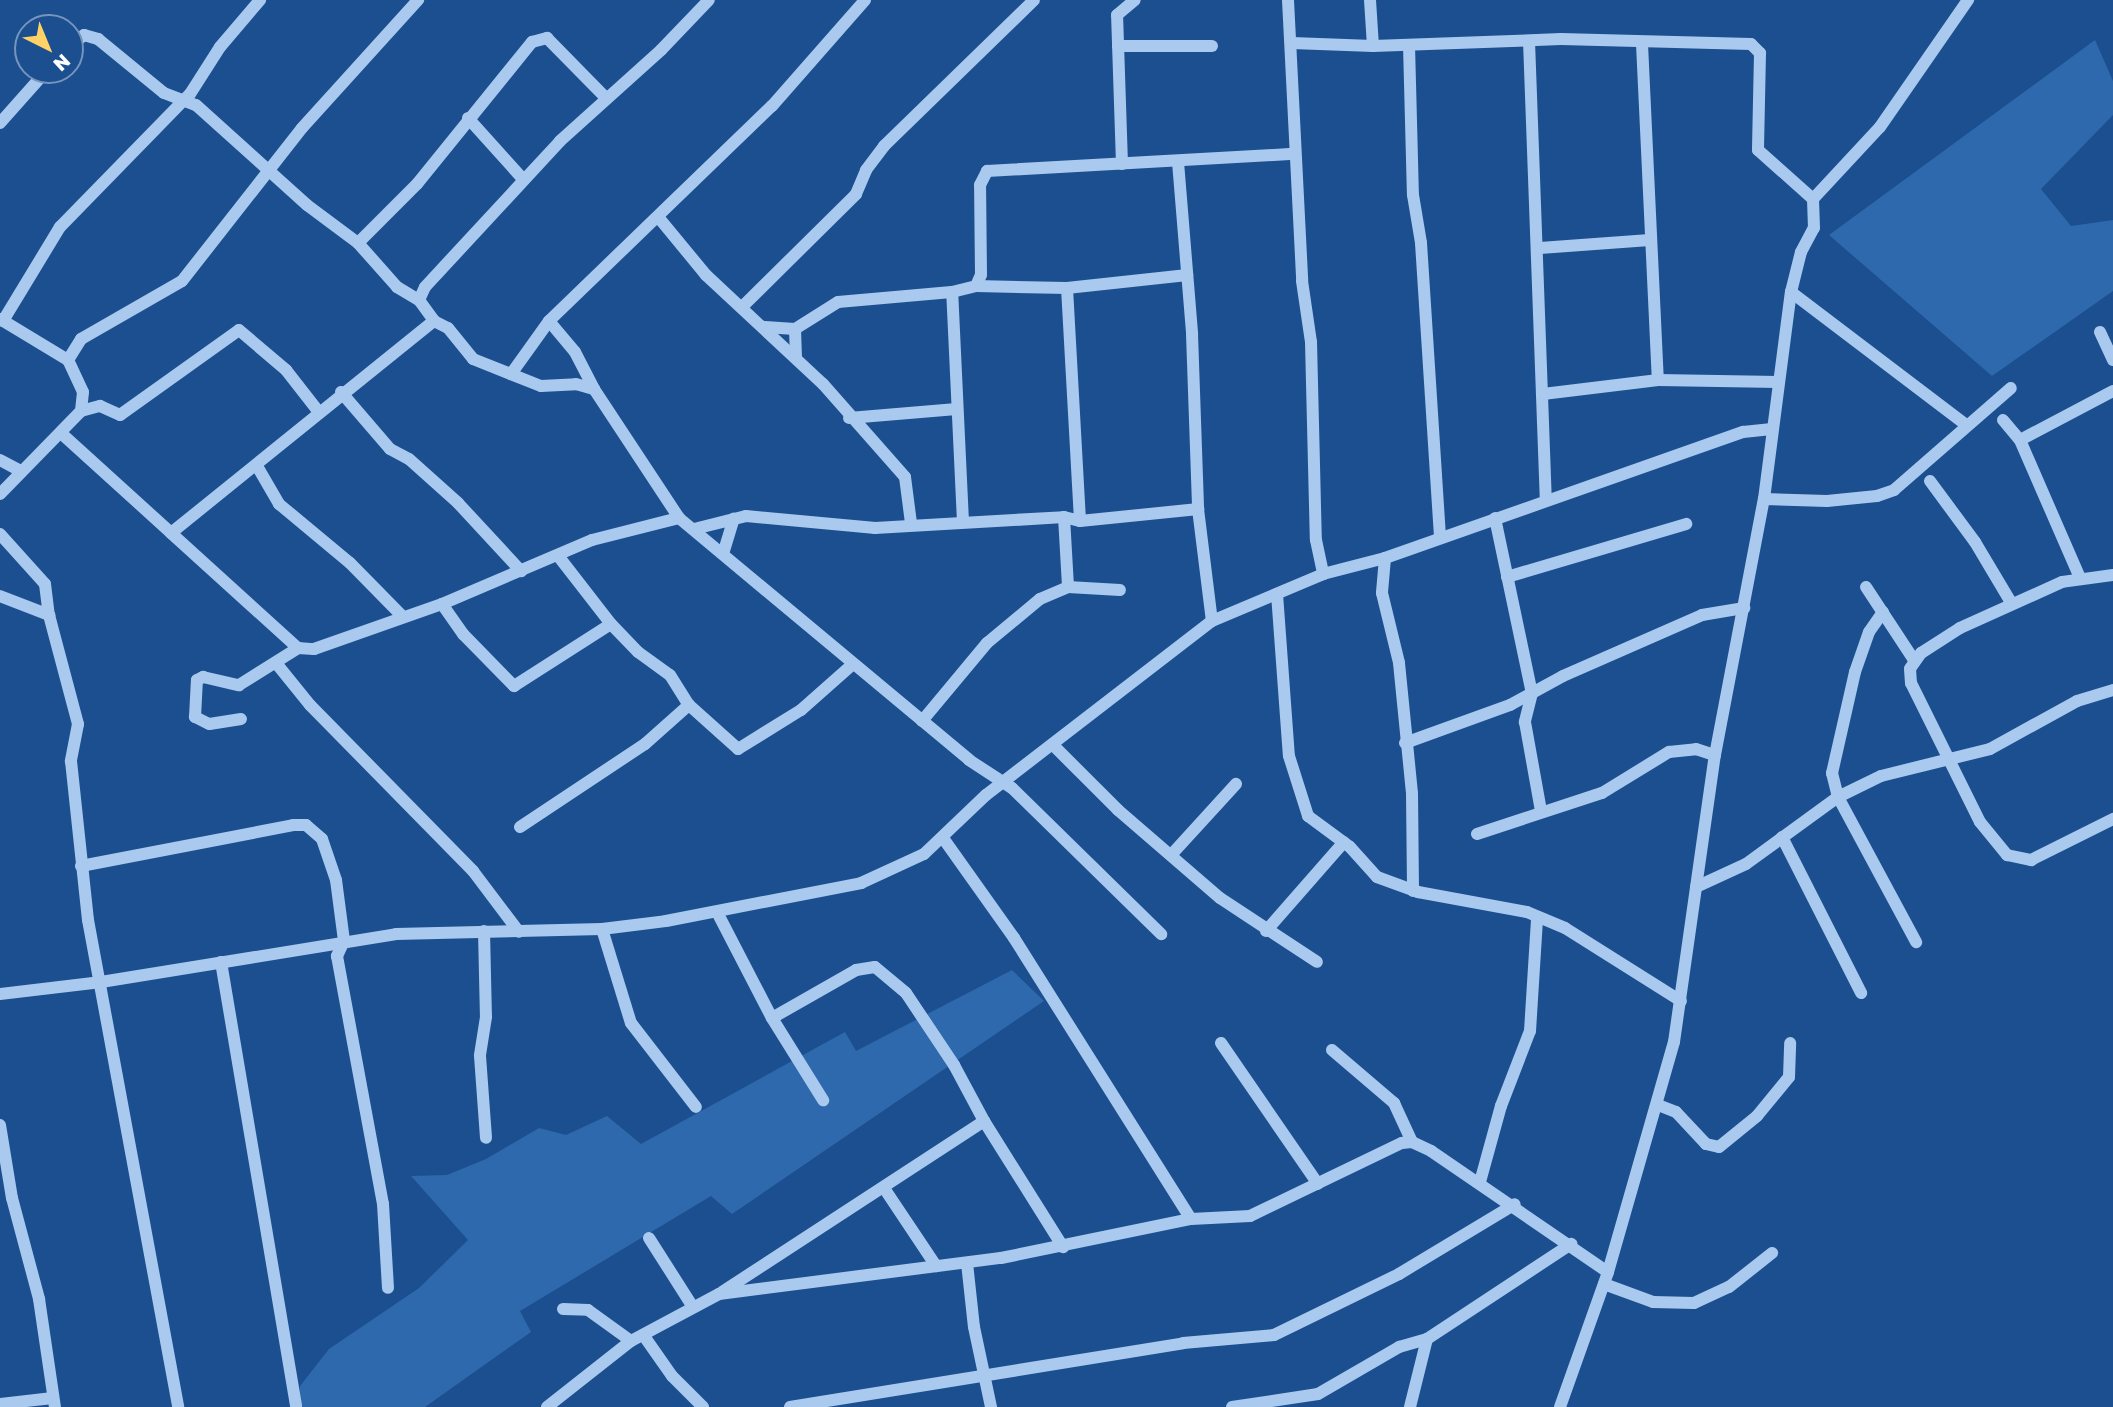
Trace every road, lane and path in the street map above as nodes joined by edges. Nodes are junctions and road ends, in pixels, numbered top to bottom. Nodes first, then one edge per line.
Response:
1 (260, 0) edge
2 (418, 0) edge
3 (709, 0) edge
4 (864, 0) edge
5 (1034, 0) edge
6 (1135, 0) edge
7 (1288, 0) edge
8 (1370, 0) edge
9 (1968, 0) edge
10 (84, 35) edge
11 (1529, 41) junction
12 (1292, 43) junction
13 (1642, 44) junction
14 (1409, 45) junction
15 (1118, 46) junction
16 (1212, 46) dead end
17 (1373, 46) junction
18 (35, 84) edge
19 (606, 98) junction
20 (184, 100) junction
21 (468, 118) junction
22 (0, 123) edge
23 (1294, 154) junction
24 (1178, 162) junction
25 (1122, 164) junction
26 (270, 171) junction
27 (523, 179) junction
28 (1813, 199) junction
29 (659, 218) junction
30 (1650, 240) junction
31 (358, 243) junction
32 (1539, 248) junction
33 (1187, 275) junction
34 (982, 282) junction
35 (425, 287) junction
36 (1067, 288) junction
37 (952, 292) junction
38 (1791, 292) junction
39 (408, 293) junction
40 (419, 300) junction
41 (743, 306) junction
42 (1, 320) edge
43 (434, 321) junction
44 (549, 321) junction
45 (765, 327) junction
46 (795, 329) junction
47 (2100, 332) dead end
48 (796, 358) junction
49 (68, 360) junction
50 (2113, 360) edge
51 (511, 374) junction
52 (1658, 380) junction
53 (1778, 382) junction
54 (2011, 387) dead end
55 (594, 389) junction
56 (2113, 391) edge
57 (341, 392) junction
58 (1543, 394) junction
59 (957, 409) junction
60 (81, 411) junction
61 (318, 411) junction
62 (849, 418) junction
63 (869, 418) junction
64 (2003, 420) dead end
65 (1966, 425) junction
66 (1772, 429) junction
67 (62, 434) junction
68 (864, 435) junction
69 (2020, 440) junction
70 (0, 460) edge
71 (257, 466) junction
72 (19, 470) junction
73 (1930, 481) dead end
74 (0, 494) edge
75 (1764, 499) junction
76 (1546, 501) junction
77 (1198, 509) junction
78 (1063, 517) junction
79 (679, 518) junction
80 (1495, 518) junction
81 (734, 519) junction
82 (1080, 521) junction
83 (963, 522) junction
84 (911, 523) junction
85 (1686, 524) dead end
86 (694, 529) junction
87 (171, 533) junction
88 (0, 534) edge
89 (1440, 536) junction
90 (723, 554) junction
91 (559, 557) junction
92 (1385, 558) junction
93 (521, 571) junction
94 (1323, 574) junction
95 (2113, 575) edge
96 (2079, 576) junction
97 (1507, 578) junction
98 (1068, 587) junction
99 (1866, 587) dead end
100 (1120, 590) dead end
101 (1277, 594) junction
102 (0, 596) edge
103 (382, 597) junction
104 (442, 604) junction
105 (2012, 604) junction
106 (1744, 608) junction
107 (1883, 612) junction
108 (49, 615) junction
109 (402, 616) junction
110 (384, 621) junction
111 (1212, 621) junction
112 (611, 624) junction
113 (298, 648) junction
114 (1914, 660) junction
115 (276, 663) junction
116 (853, 664) junction
117 (2113, 690) edge
118 (1532, 693) junction
119 (690, 705) junction
120 (241, 719) dead end
121 (922, 721) junction
122 (1405, 743) junction
123 (1054, 746) junction
124 (1715, 755) junction
125 (1948, 756) junction
126 (1236, 784) dead end
127 (1002, 785) junction
128 (1838, 797) junction
129 (1541, 811) junction
130 (2113, 819) edge
131 (520, 827) dead end
132 (1477, 834) dead end
133 (1782, 837) junction
134 (943, 838) junction
135 (1344, 842) junction
136 (1171, 854) junction
137 (80, 866) junction
138 (1696, 887) junction
139 (1413, 891) junction
140 (717, 912) junction
141 (1537, 919) junction
142 (602, 929) junction
143 (484, 931) junction
144 (1266, 931) junction
145 (519, 932) junction
146 (1161, 934) dead end
147 (344, 941) junction
148 (1916, 942) dead end
149 (221, 962) junction
150 (1317, 962) dead end
151 (102, 982) junction
152 (1861, 993) dead end
153 (0, 994) edge
154 (1681, 1001) junction
155 (772, 1018) junction
156 (1221, 1043) dead end
157 (1790, 1043) dead end
158 (1332, 1050) dead end
159 (823, 1100) dead end
160 (1658, 1105) junction
161 (696, 1107) dead end
162 (984, 1121) junction
163 (0, 1125) edge
164 (486, 1138) dead end
165 (1412, 1142) junction
166 (1480, 1182) junction
167 (1318, 1184) junction
168 (884, 1188) junction
169 (1515, 1204) junction
170 (1192, 1219) junction
171 (649, 1238) dead end
172 (1571, 1244) junction
173 (1063, 1247) junction
174 (1772, 1253) dead end
175 (967, 1263) junction
176 (936, 1266) junction
177 (1606, 1278) junction
178 (388, 1288) dead end
179 (719, 1294) junction
180 (692, 1307) junction
181 (563, 1310) dead end
182 (644, 1336) junction
183 (1427, 1339) junction
184 (631, 1341) junction
185 (984, 1374) junction
186 (54, 1402) edge
187 (841, 1402) edge
188 (0, 1404) edge
189 (296, 1406) edge
190 (178, 1407) edge
191 (547, 1407) edge
192 (703, 1407) edge
193 (790, 1407) edge
194 (991, 1407) edge
195 (1233, 1407) edge
196 (1410, 1407) edge
197 (1560, 1407) edge

1 - 20 street
2 - 26 street
3 - 19 street
4 - 29 street
5 - 41 street
6 - 15 street
7 - 12 street
8 - 17 street
9 - 28 street
10 - 20 street
11 - 13 street
11 - 14 street
11 - 32 street
12 - 17 street
12 - 23 street
13 - 28 street
13 - 30 street
14 - 17 street
14 - 89 street
15 - 16 street
15 - 25 street
18 - 22 street
19 - 21 street
19 - 27 street
20 - 26 street
20 - 42 street
21 - 27 street
21 - 31 street
23 - 24 street
23 - 94 street
24 - 25 street
24 - 33 street
25 - 34 street
26 - 31 street
26 - 49 street
27 - 35 street
28 - 38 street
29 - 41 street
29 - 44 street
30 - 32 street
30 - 52 street
31 - 39 street
32 - 58 street
33 - 36 street
33 - 77 street
34 - 36 street
34 - 37 street
35 - 39 street
35 - 40 street
36 - 82 street
37 - 46 street
37 - 59 street
38 - 53 street
38 - 65 street
39 - 40 street
40 - 43 street
41 - 45 street
42 - 49 street
43 - 51 street
43 - 57 street
44 - 51 street
44 - 55 street
45 - 46 street
45 - 48 street
46 - 48 street
47 - 50 street
48 - 62 street
49 - 60 street
51 - 55 street
52 - 53 street
52 - 58 street
53 - 66 street
54 - 65 street
55 - 79 street
56 - 69 street
57 - 61 street
57 - 93 street
58 - 76 street
59 - 63 street
59 - 83 street
60 - 61 street
60 - 67 street
61 - 71 street
62 - 63 street
62 - 68 street
63 - 68 street
64 - 69 street
65 - 75 street
66 - 75 street
66 - 76 street
67 - 72 street
67 - 87 street
68 - 84 street
69 - 96 street
70 - 72 street
71 - 87 street
71 - 103 street
72 - 74 street
73 - 105 street
75 - 106 street
76 - 80 street
77 - 82 street
77 - 111 street
78 - 82 street
78 - 83 street
78 - 98 street
79 - 86 street
79 - 91 street
80 - 89 street
80 - 97 street
81 - 84 street
81 - 86 street
81 - 90 street
83 - 84 street
85 - 97 street
86 - 90 street
87 - 113 street
88 - 108 street
89 - 92 street
90 - 116 street
91 - 93 street
91 - 112 street
92 - 94 street
92 - 122 street
93 - 104 street
94 - 101 street
95 - 96 street
96 - 105 street
97 - 118 street
98 - 100 street
98 - 121 street
99 - 107 street
101 - 111 street
101 - 135 street
102 - 108 street
103 - 109 street
103 - 110 street
104 - 109 street
104 - 112 street
105 - 114 street
106 - 118 street
106 - 124 street
107 - 114 street
107 - 128 street
108 - 137 street
109 - 110 street
110 - 113 street
111 - 123 street
112 - 119 street
113 - 115 street
114 - 125 street
115 - 120 street
115 - 145 street
116 - 119 street
116 - 121 street
117 - 125 street
118 - 122 street
118 - 129 street
119 - 131 street
121 - 127 street
122 - 139 street
123 - 127 street
123 - 136 street
124 - 129 street
124 - 138 street
125 - 128 street
125 - 130 street
126 - 136 street
127 - 134 street
127 - 146 street
128 - 133 street
128 - 148 street
129 - 132 street
133 - 138 street
133 - 152 street
134 - 140 street
134 - 170 street
135 - 139 street
135 - 144 street
136 - 144 street
137 - 147 street
137 - 151 street
138 - 154 street
139 - 141 street
140 - 142 street
140 - 155 street
141 - 154 street
141 - 166 street
142 - 145 street
142 - 161 street
143 - 145 street
143 - 147 street
143 - 164 street
144 - 150 street
147 - 149 street
147 - 178 street
149 - 151 street
149 - 189 street
151 - 153 street
151 - 190 street
154 - 160 street
155 - 159 street
155 - 162 street
156 - 167 street
157 - 160 street
158 - 165 street
160 - 177 street
162 - 168 street
162 - 173 street
163 - 186 street
165 - 166 street
165 - 167 street
166 - 169 street
167 - 170 street
168 - 176 street
168 - 179 street
169 - 172 street
169 - 185 street
170 - 173 street
171 - 180 street
172 - 177 street
172 - 183 street
173 - 175 street
174 - 177 street
175 - 176 street
175 - 185 street
176 - 179 street
177 - 197 street
179 - 180 street
180 - 182 street
181 - 184 street
182 - 184 street
182 - 192 street
183 - 195 street
183 - 196 street
184 - 191 street
185 - 187 street
185 - 194 street
186 - 188 street
187 - 193 street

